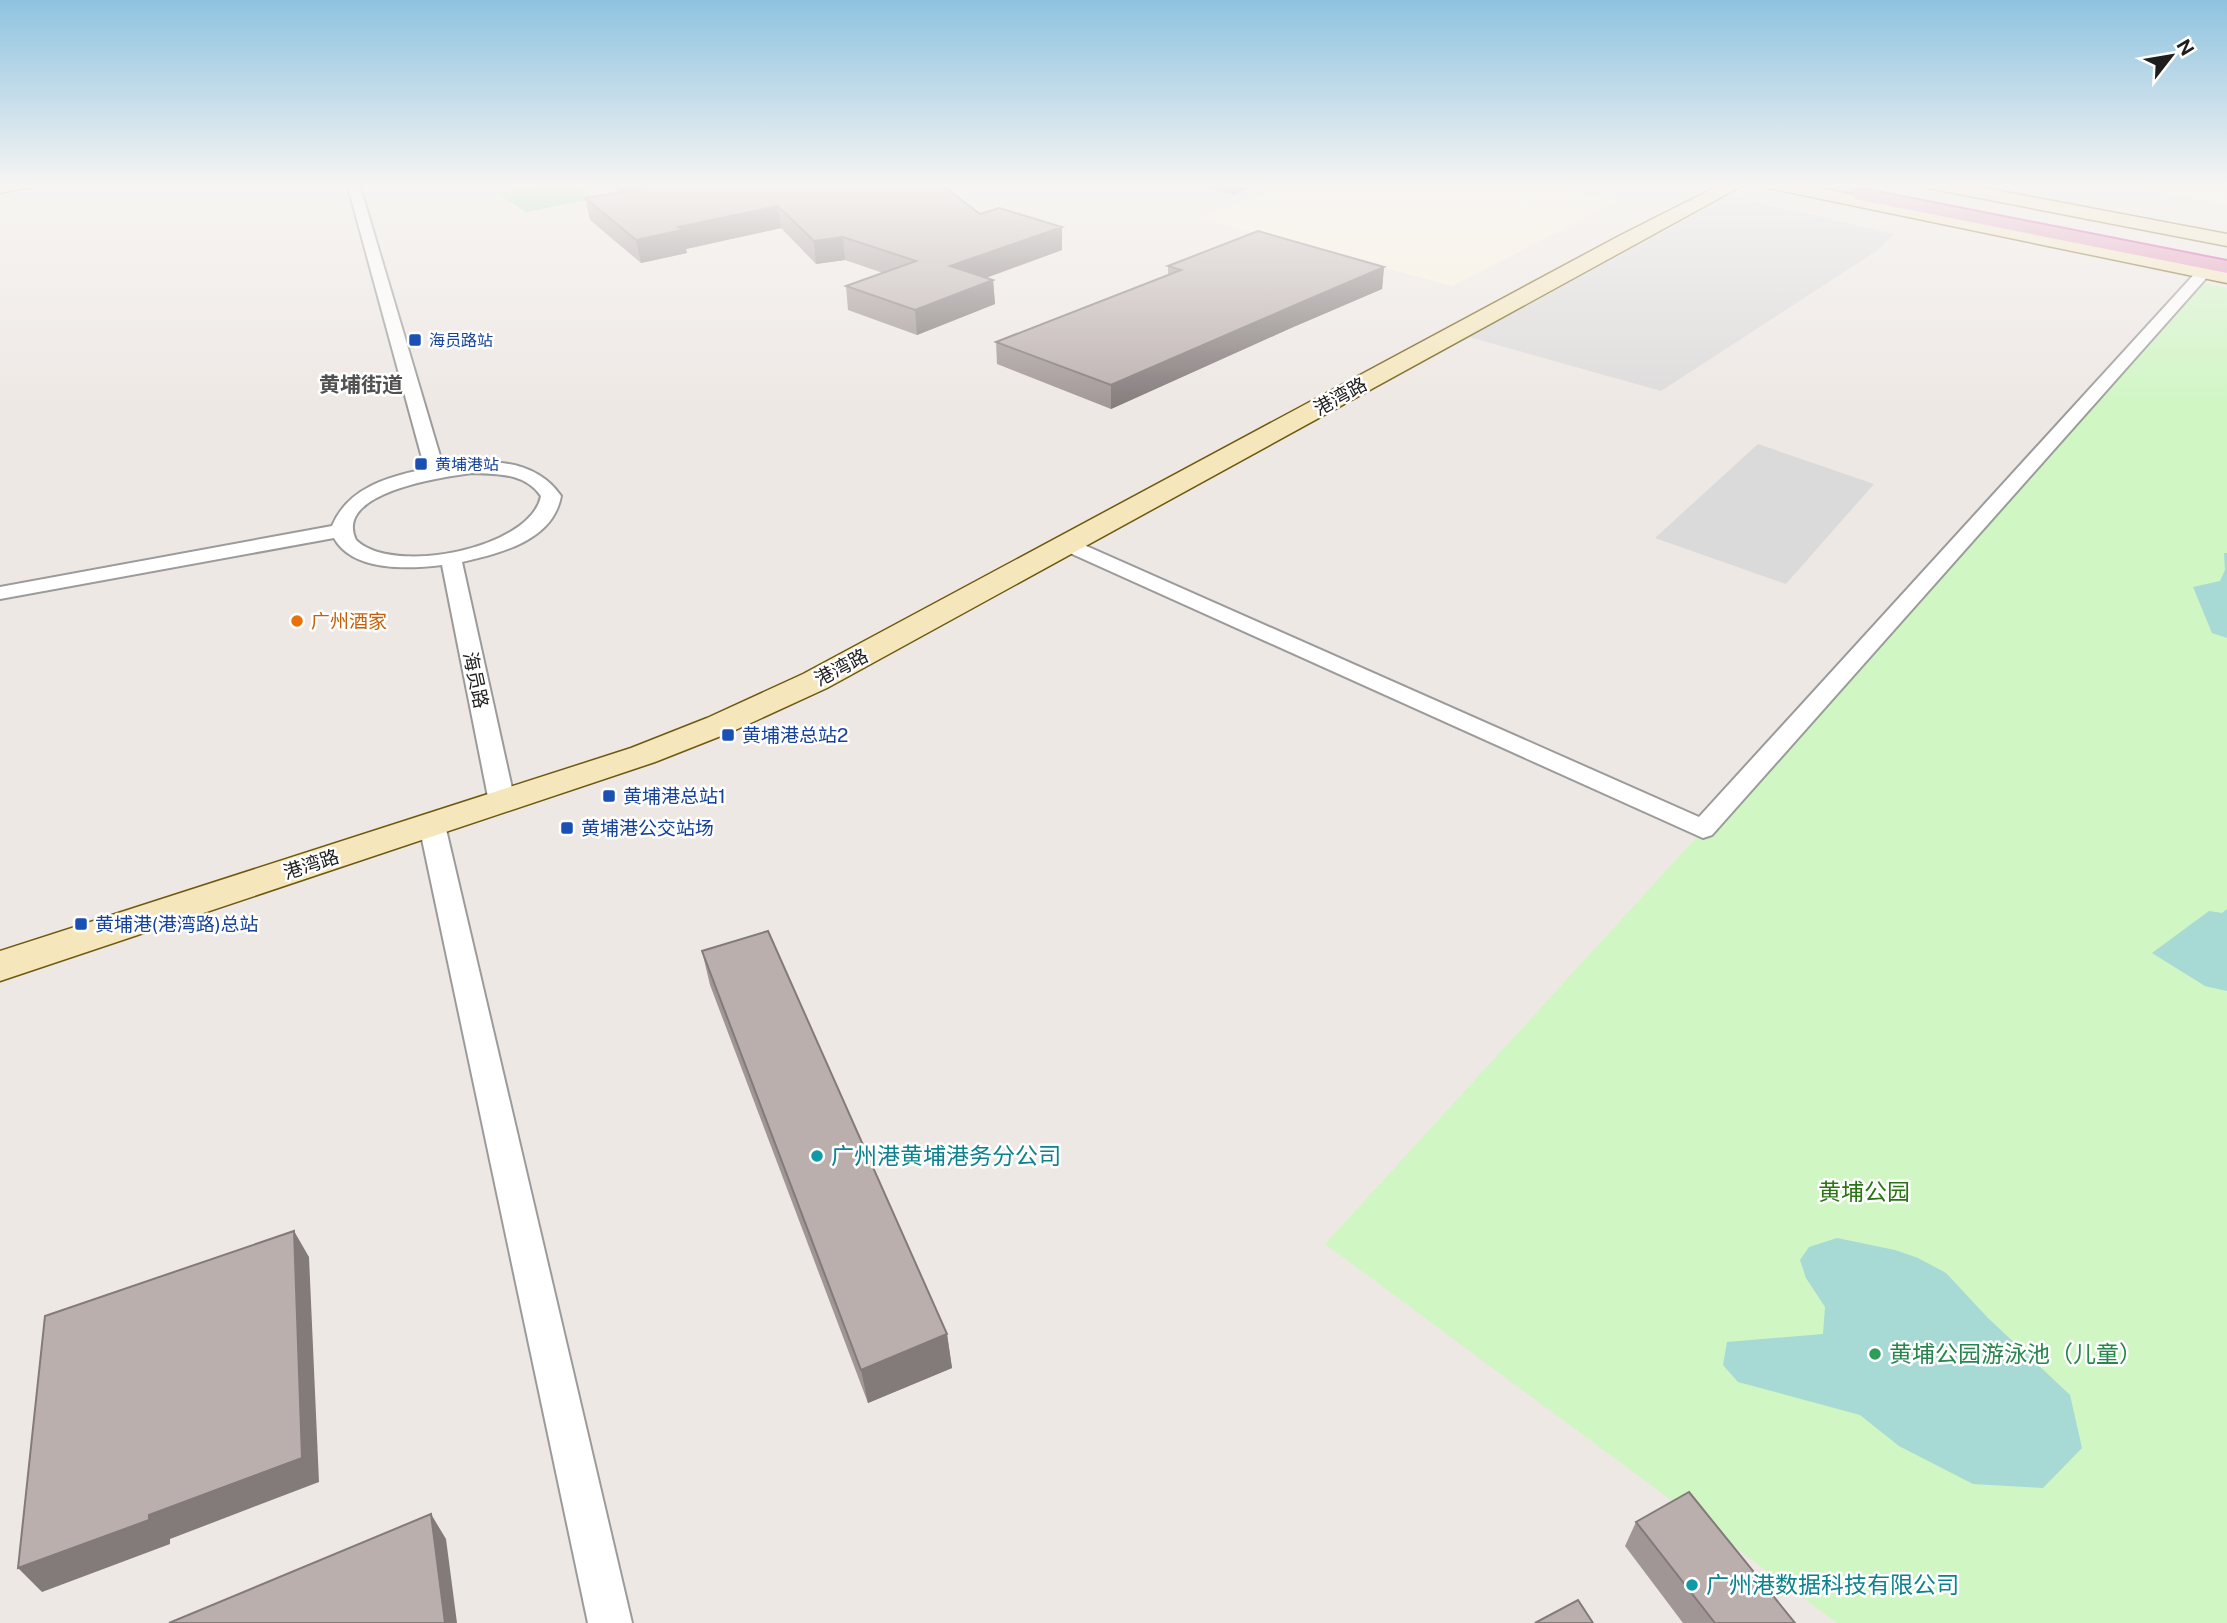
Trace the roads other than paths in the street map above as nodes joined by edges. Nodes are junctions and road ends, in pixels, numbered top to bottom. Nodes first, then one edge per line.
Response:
1 (376, 259) edge
2 (1592, 259) edge
3 (2151, 259) edge
4 (2158, 259) edge
5 (2219, 272) edge
6 (435, 471) junction
7 (342, 530) junction
8 (1068, 545) junction
9 (451, 558) junction
10 (0, 593) edge
11 (502, 802) junction
12 (432, 825) junction
13 (0, 966) edge
14 (610, 1623) edge

1 - 6 street
2 - 8 street, 港湾路
3 - 5 street
4 - 5 highway
5 - 8 street
6 - 7 street
6 - 9 street
7 - 9 street
7 - 10 street
8 - 11 street, 港湾路
9 - 11 street, 海员路
11 - 12 street, 港湾路
12 - 13 street, 港湾路
12 - 14 street

